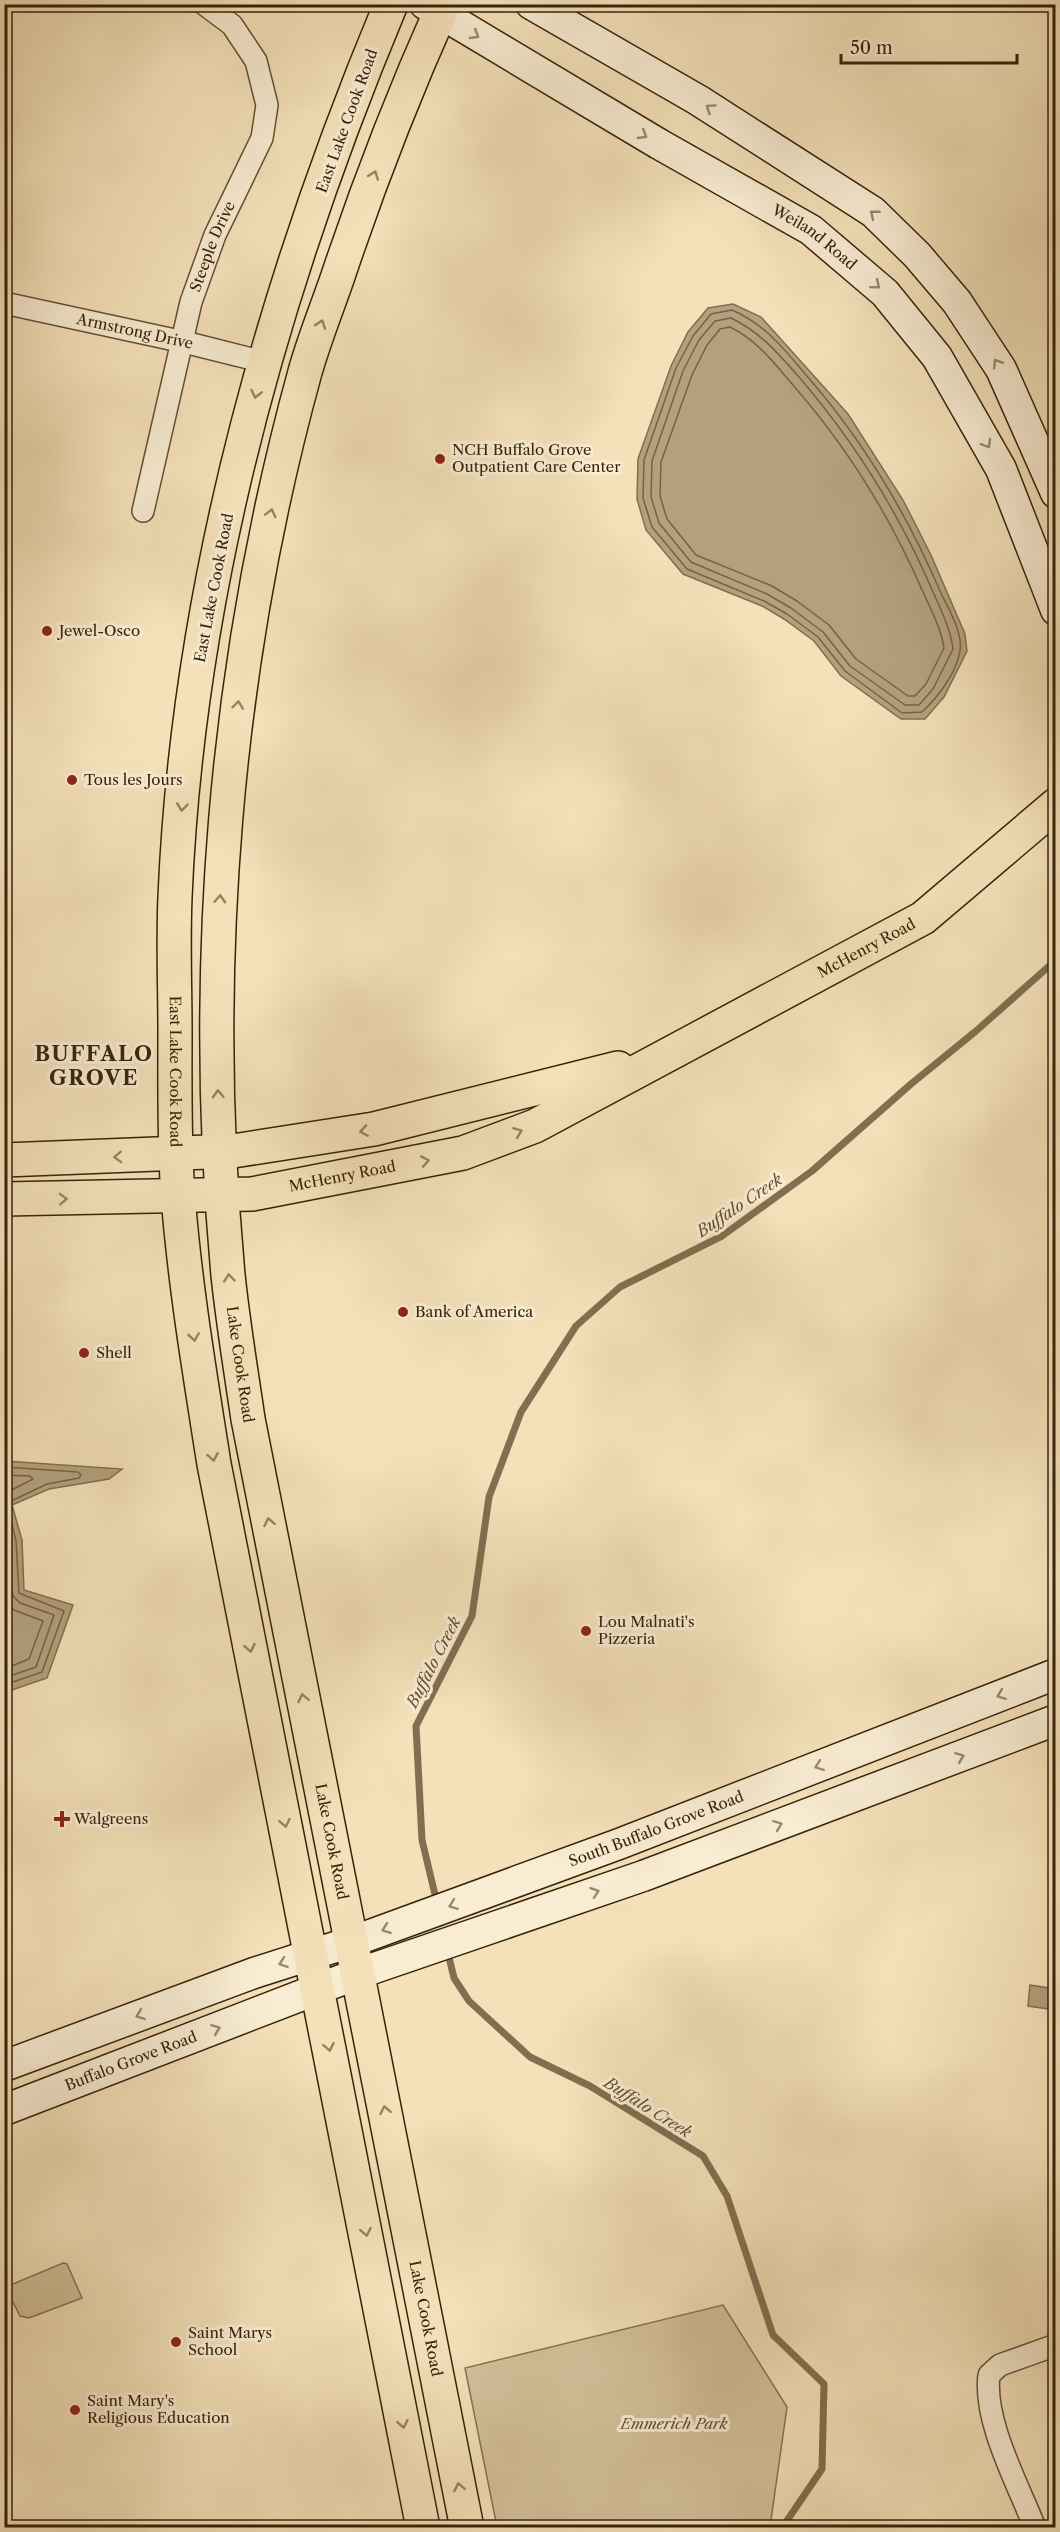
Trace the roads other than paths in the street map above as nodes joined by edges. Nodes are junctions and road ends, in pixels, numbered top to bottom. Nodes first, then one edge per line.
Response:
1 (204, 4) edge
2 (392, 4) edge
3 (531, 4) edge
4 (436, 8) edge
5 (4, 303) edge
6 (184, 342) junction
7 (264, 362) junction
8 (1056, 493) edge
9 (143, 511) dead end
10 (1056, 610) edge
11 (1056, 805) edge
12 (658, 1059) junction
13 (220, 1152) junction
14 (176, 1154) junction
15 (4, 1160) edge
16 (222, 1195) junction
17 (178, 1196) junction
18 (4, 1199) edge
19 (1056, 1674) edge
20 (1056, 1720) edge
21 (351, 1942) junction
22 (312, 1954) junction
23 (357, 1974) junction
24 (318, 1989) junction
25 (9, 2064) edge
26 (16, 2106) edge
27 (1056, 2345) edge
28 (452, 2446) junction
29 (409, 2456) junction
30 (423, 2528) edge
31 (467, 2528) edge
32 (1035, 2528) edge

1 - 6 street, Steeple Drive
2 - 7 main road, East Lake Cook Road
8 -> 3 main road
4 -> 10 main road, Weiland Road
13 -> 4 main road
5 - 6 street, Armstrong Drive
6 - 7 street, Armstrong Drive
6 - 9 street, Steeple Drive
7 -> 14 main road, East Lake Cook Road
11 - 12 main road, McHenry Road
12 -> 13 main road, McHenry Road
16 -> 12 main road, McHenry Road
13 - 14 main road, McHenry Road
13 - 16 main road, Lake Cook Road
14 -> 15 main road, McHenry Road
14 - 17 main road, East Lake Cook Road
16 - 17 main road, McHenry Road
21 -> 16 main road, Lake Cook Road
18 -> 17 main road, McHenry Road
17 -> 22 main road
19 -> 21 main road, South Buffalo Grove Road
23 -> 20 main road
21 - 22 main road, South Buffalo Grove Road
21 - 23 main road, Lake Cook Road
22 - 24 main road
22 -> 25 main road, South Buffalo Grove Road
23 - 24 main road
28 -> 23 main road, Lake Cook Road
26 -> 24 main road, Buffalo Grove Road
24 -> 29 main road
25 - 26 main road
27 - 32 street
28 - 29 main road
31 -> 28 main road, Lake Cook Road
29 - 30 main road

